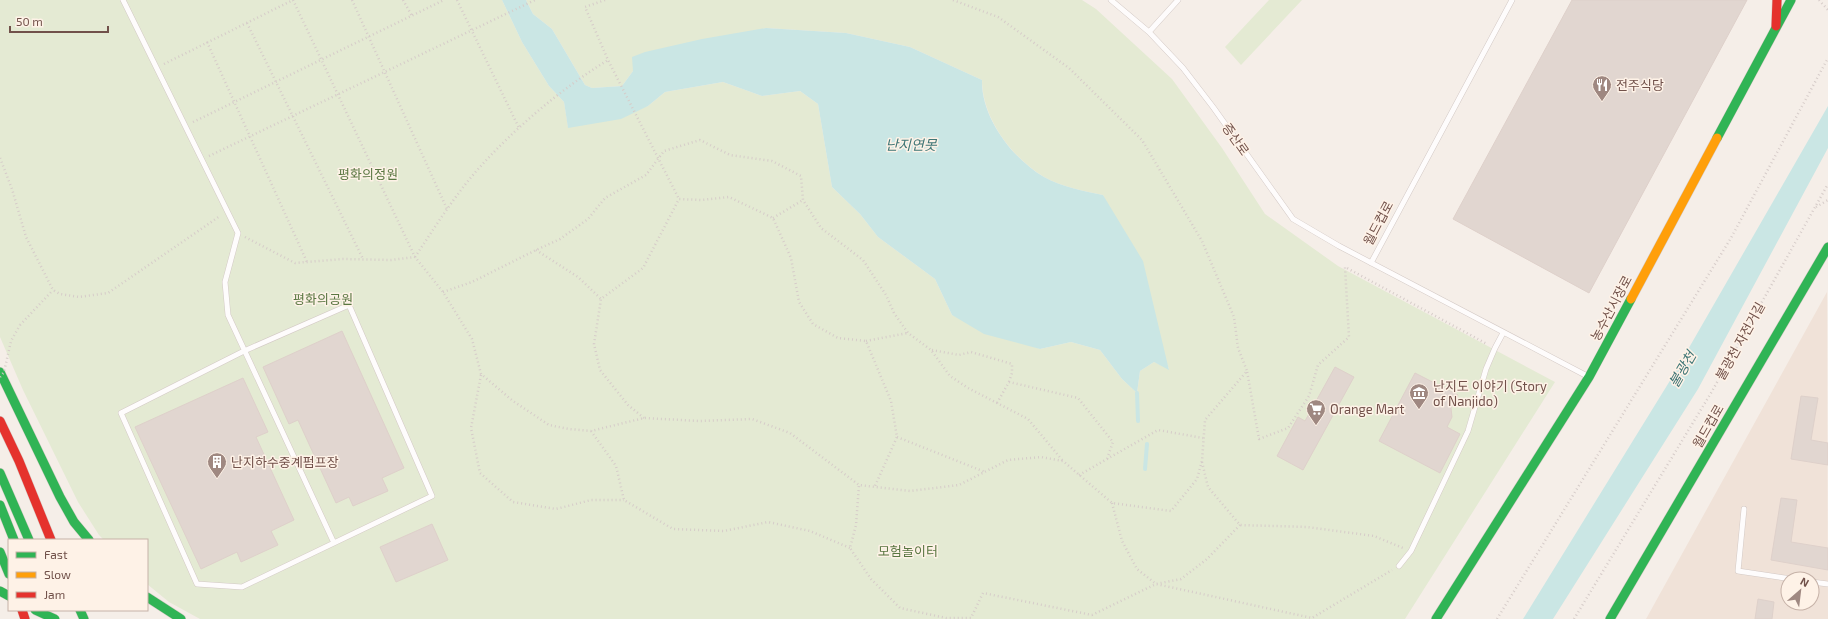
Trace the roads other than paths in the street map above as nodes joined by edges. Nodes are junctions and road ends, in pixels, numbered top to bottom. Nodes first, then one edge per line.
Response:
1 (123, 0) edge
2 (1111, 0) edge
3 (1178, 0) edge
4 (1512, 0) edge
5 (1777, 0) edge
6 (1791, 0) edge
7 (1775, 30) junction
8 (1149, 32) junction
9 (1828, 247) edge
10 (1371, 263) junction
11 (1503, 333) junction
12 (244, 351) junction
13 (0, 372) edge
14 (1589, 377) junction
15 (0, 421) edge
16 (19, 461) junction
17 (0, 474) edge
18 (40, 488) dead end
19 (0, 505) edge
20 (54, 505) dead end
21 (1744, 509) dead end
22 (14, 539) edge
23 (29, 539) edge
24 (51, 539) edge
25 (82, 539) edge
26 (88, 539) edge
27 (334, 543) junction
28 (0, 552) edge
29 (1399, 566) road end
30 (8, 572) edge
31 (1780, 577) edge
32 (148, 598) edge
33 (37, 611) edge
34 (55, 619) edge
35 (181, 619) edge
36 (1436, 619) edge
37 (1610, 619) edge

1 - 12 lane
2 - 8 lane, 증산로
3 - 8 lane
4 - 10 lane, 월드컵로
5 - 7 main road
6 - 7 main road, 농수산시장로
7 - 14 main road, 농수산시장로
8 - 10 lane, 증산로
9 - 37 main road, 월드컵로
10 - 11 lane, 월드컵로
11 - 14 lane, 월드컵로
11 - 29 lane
12 - 27 lane
12 - 27 lane
12 - 27 lane
13 - 26 main road
14 - 36 main road, 농수산시장로
15 - 16 main road
16 - 18 main road
16 - 24 main road
17 - 23 main road
19 - 22 main road
20 - 25 main road
21 - 31 lane
28 - 30 main road
32 - 35 main road
33 - 34 main road, bridge

